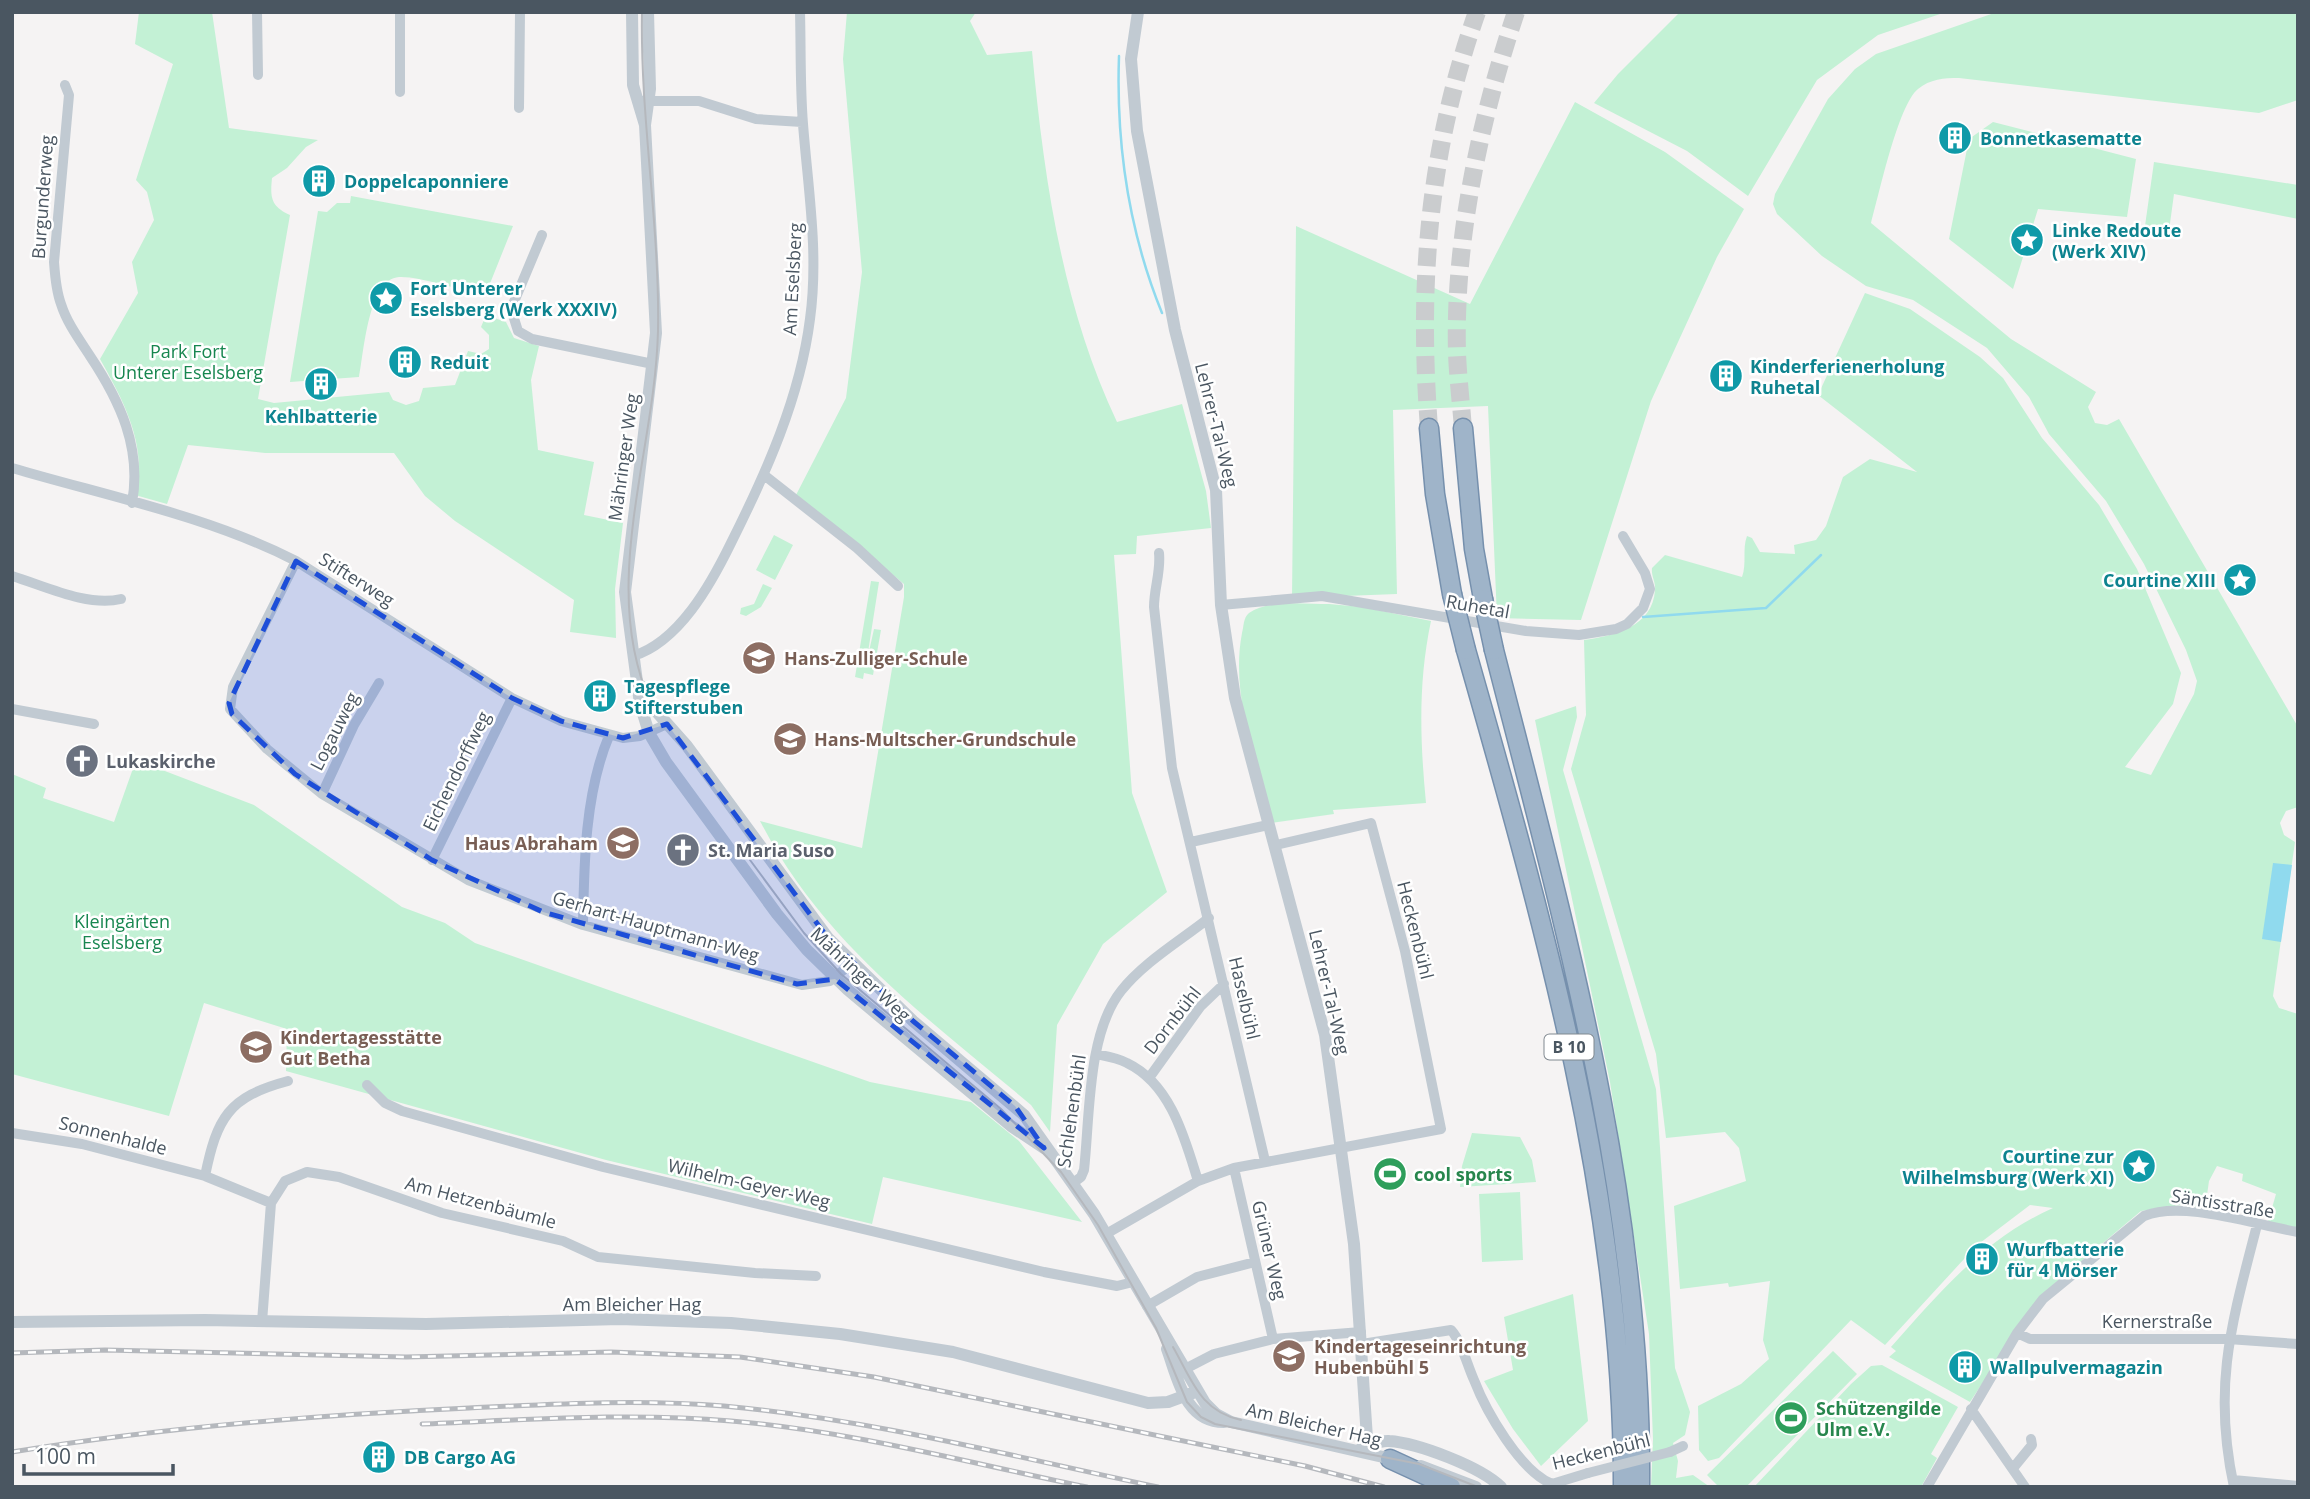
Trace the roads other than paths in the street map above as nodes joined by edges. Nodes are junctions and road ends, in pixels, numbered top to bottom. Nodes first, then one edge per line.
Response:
1 (257, 12) edge
2 (400, 12) edge
3 (520, 12) edge
4 (632, 12) edge
5 (648, 12) edge
6 (800, 12) edge
7 (1138, 12) edge
8 (258, 75) dead end
9 (65, 85) dead end
10 (400, 92) dead end
11 (643, 101) junction
12 (519, 108) dead end
13 (802, 122) junction
14 (542, 235) dead end
15 (653, 364) junction
16 (1429, 428) tunnel mouth
17 (1463, 428) tunnel mouth
18 (12, 467) edge
19 (765, 475) junction
20 (132, 503) junction
21 (1623, 536) dead end
22 (1159, 554) dead end
23 (296, 561) junction
24 (12, 576) edge
25 (898, 586) dead end
26 (121, 599) dead end
27 (1221, 605) junction
28 (633, 656) junction
29 (638, 680) junction
30 (379, 683) dead end
31 (512, 698) junction
32 (12, 709) edge
33 (94, 724) dead end
34 (667, 724) junction
35 (649, 733) junction
36 (609, 736) junction
37 (322, 794) junction
38 (1268, 825) junction
39 (1191, 842) junction
40 (1276, 845) junction
41 (432, 860) junction
42 (1209, 918) junction
43 (583, 925) junction
44 (852, 963) junction
45 (835, 978) junction
46 (1224, 984) junction
47 (1096, 1054) junction
48 (1149, 1078) junction
49 (288, 1081) dead end
50 (367, 1085) dead end
51 (12, 1133) edge
52 (1044, 1147) junction
53 (1342, 1148) junction
54 (1265, 1161) junction
55 (1234, 1168) junction
56 (205, 1176) junction
57 (1198, 1181) junction
58 (1073, 1183) junction
59 (271, 1203) junction
60 (2257, 1225) junction
61 (2298, 1232) edge
62 (1106, 1234) junction
63 (1255, 1262) junction
64 (816, 1276) dead end
65 (1133, 1282) junction
66 (1146, 1306) junction
67 (12, 1322) edge
68 (262, 1322) junction
69 (1156, 1323) junction
70 (2017, 1334) junction
71 (1362, 1338) junction
72 (1273, 1339) junction
73 (2228, 1339) junction
74 (2298, 1344) edge
75 (1185, 1369) junction
76 (1191, 1394) junction
77 (1971, 1409) junction
78 (2031, 1438) dead end
79 (1683, 1446) dead end
80 (1368, 1449) junction
81 (1390, 1459) junction
82 (2014, 1467) junction
83 (2234, 1483) edge
84 (2298, 1486) edge
85 (1451, 1487) edge
86 (1476, 1487) edge
87 (1501, 1487) edge
88 (1623, 1487) edge
89 (1640, 1487) edge
90 (1927, 1487) edge
91 (2025, 1487) edge

1 - 8 street
2 - 10 street
3 - 12 street
4 - 11 street, Mähringer Weg
5 - 11 street, Mähringer Weg
6 - 13 street, Am Eselsberg
7 - 27 street, Lehrer-Tal-Weg
9 - 20 street, Burgunderweg
11 - 13 street
11 - 15 street, Mähringer Weg
13 - 19 street, Am Eselsberg
14 - 15 street
15 - 28 street, Mähringer Weg
16 - 88 highway, B 10, bridge
17 - 89 highway, B 10, bridge
18 - 20 street, Stifterweg
19 - 25 street
19 - 28 street, Am Eselsberg
20 - 23 street, Stifterweg
21 - 27 street, Ruhetal
22 - 39 street, Haselbühl
23 - 31 street, Stifterweg
23 - 37 street, Gerhart-Hauptmann-Weg
24 - 26 street
27 - 38 street, Lehrer-Tal-Weg
28 - 29 street, Mähringer Weg
29 - 34 street, Mähringer Weg
29 - 35 street, Mähringer Weg
30 - 37 street, Logauweg
31 - 36 street, Stifterweg
31 - 41 street, Eichendorffweg
32 - 33 street
34 - 35 street, Stifterweg
34 - 44 street, Mähringer Weg
35 - 36 street, Stifterweg
35 - 45 street, Mähringer Weg
36 - 43 street
37 - 41 street, Gerhart-Hauptmann-Weg
38 - 39 street
38 - 40 street, Lehrer-Tal-Weg
39 - 42 street, Haselbühl
40 - 53 street, Lehrer-Tal-Weg
40 - 53 street, Heckenbühl
41 - 43 street, Gerhart-Hauptmann-Weg
42 - 46 street, Haselbühl
42 - 47 street, Schlehenbühl
43 - 45 street, Gerhart-Hauptmann-Weg
44 - 45 street
44 - 52 street, Mähringer Weg
45 - 52 street, Mähringer Weg
46 - 48 street, Dornbühl
46 - 54 street, Haselbühl
47 - 48 street
47 - 58 street, Schlehenbühl
48 - 57 street
49 - 56 street
50 - 65 street, Wilhelm-Geyer-Weg
51 - 56 street, Sonnenhalde
52 - 58 street, Mähringer Weg
53 - 54 street
53 - 71 street, Lehrer-Tal-Weg
54 - 55 street
55 - 57 street
55 - 63 street, Grüner Weg
56 - 59 street, Sonnenhalde
57 - 62 street
58 - 62 street, Mähringer Weg
59 - 64 street, Am Hetzenbäumle
59 - 68 street
60 - 61 street, Säntisstraße
60 - 70 street, Säntisstraße
60 - 73 street
62 - 65 street, Mähringer Weg
63 - 66 street
63 - 72 street, Grüner Weg
65 - 66 street, Mähringer Weg
66 - 69 street, Mähringer Weg
67 - 68 street, Am Bleicher Hag
68 - 76 street, Am Bleicher Hag
69 - 75 street, Mähringer Weg
69 - 76 street, Mähringer Weg
70 - 73 street, Kernerstraße
70 - 77 street
71 - 72 street
71 - 79 street, Heckenbühl, bridge
71 - 80 street, Lehrer-Tal-Weg
72 - 75 street
73 - 74 street, Kernerstraße
73 - 83 street
75 - 76 street, Mähringer Weg
76 - 80 street, Am Bleicher Hag
77 - 82 street
77 - 90 street
78 - 82 street
80 - 81 street, Am Bleicher Hag
80 - 87 street, Am Bleicher Hag
81 - 85 highway
81 - 86 street, Am Bleicher Hag
82 - 91 street
83 - 84 street

